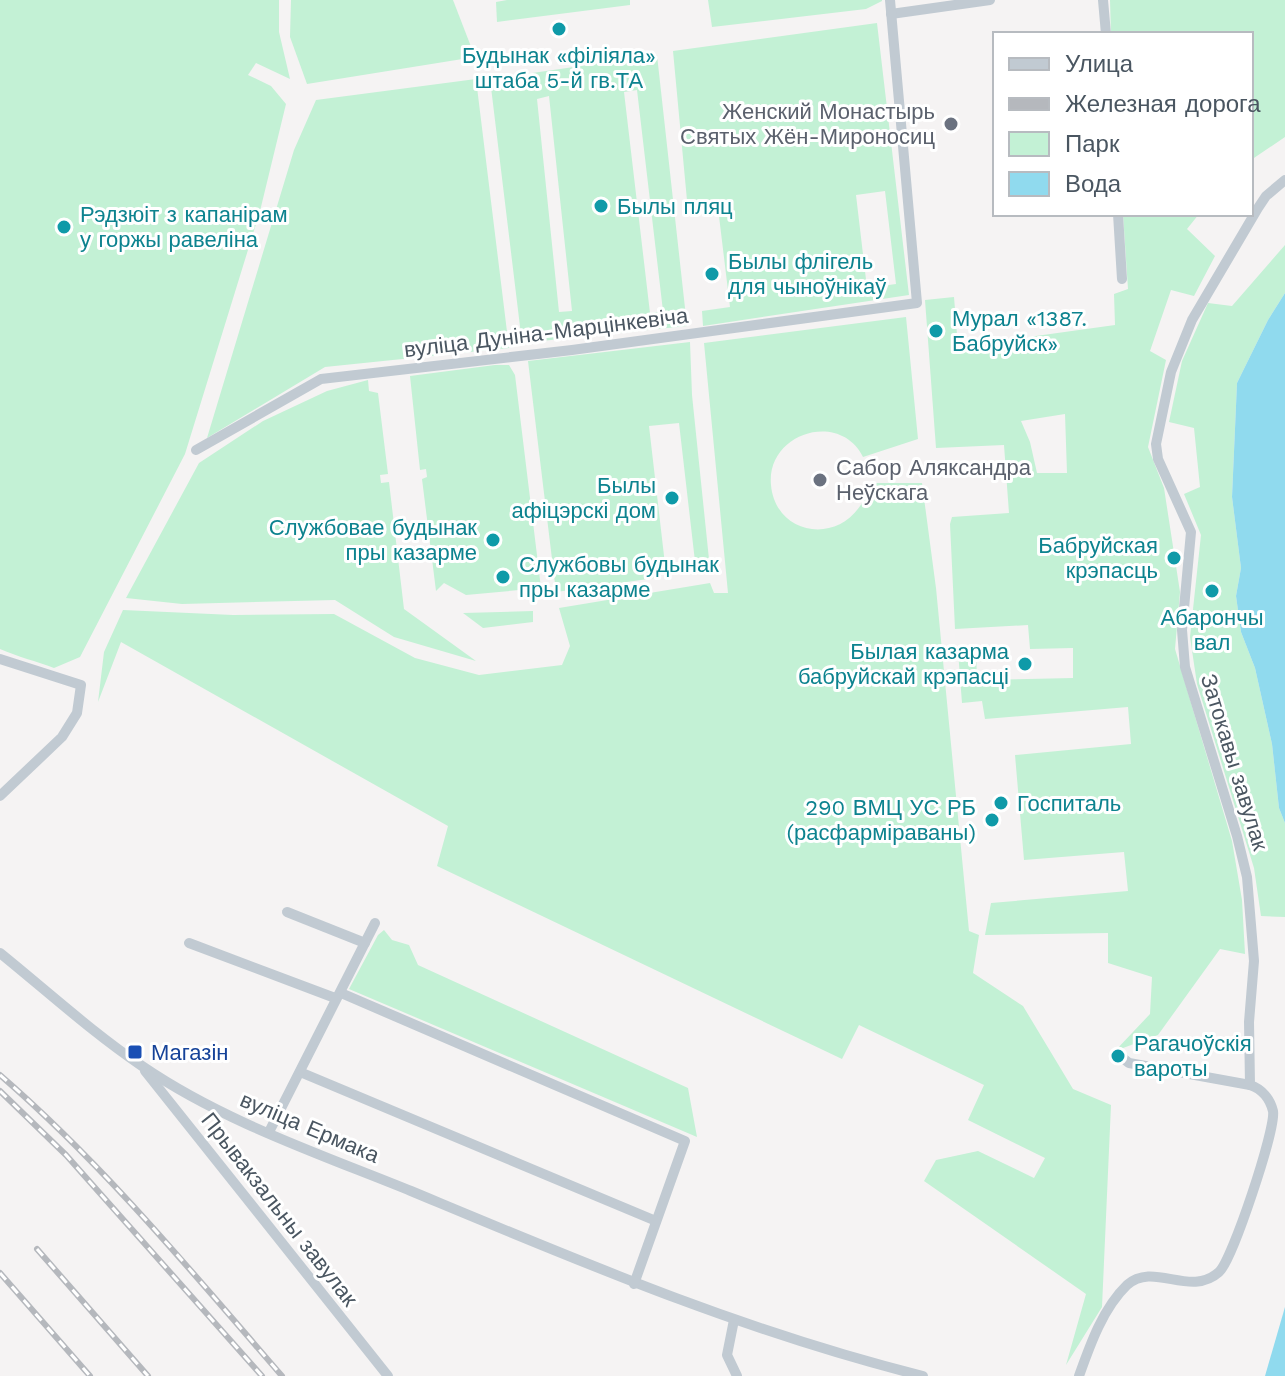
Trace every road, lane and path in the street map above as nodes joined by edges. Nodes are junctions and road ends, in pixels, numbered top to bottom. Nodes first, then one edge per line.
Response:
1 (890, 0) edge
2 (990, 0) edge
3 (1103, 0) edge
4 (891, 14) junction
5 (1106, 32) edge
6 (1285, 180) edge
7 (1118, 216) edge
8 (1122, 279) dead end
9 (196, 450) dead end
10 (0, 659) edge
11 (0, 796) edge
12 (287, 912) dead end
13 (375, 923) dead end
14 (189, 943) dead end
15 (365, 943) junction
16 (0, 953) edge
17 (338, 995) junction
18 (1120, 1056) dead end
19 (141, 1066) junction
20 (300, 1072) junction
21 (1250, 1085) junction
22 (269, 1132) junction
23 (656, 1221) junction
24 (634, 1284) junction
25 (734, 1320) junction
26 (388, 1376) edge
27 (737, 1376) edge
28 (923, 1376) edge
29 (1079, 1376) edge

1 - 4 street
2 - 4 street
3 - 5 street
4 - 9 street, вуліца Дуніна-Марцінкевіча
6 - 21 street, Затокавы завулак
7 - 8 street
10 - 11 street
12 - 15 street
13 - 15 street
14 - 17 street
15 - 17 street
16 - 19 street, вуліца Ермака
17 - 20 street
17 - 23 street
18 - 21 street
19 - 22 street, вуліца Ермака
19 - 26 street, Прывакзальны завулак
20 - 22 street
20 - 23 street
21 - 29 street
22 - 24 street, вуліца Ермака
23 - 24 street
24 - 25 street, вуліца Ермака
25 - 27 street
25 - 28 street, вуліца Ермака

